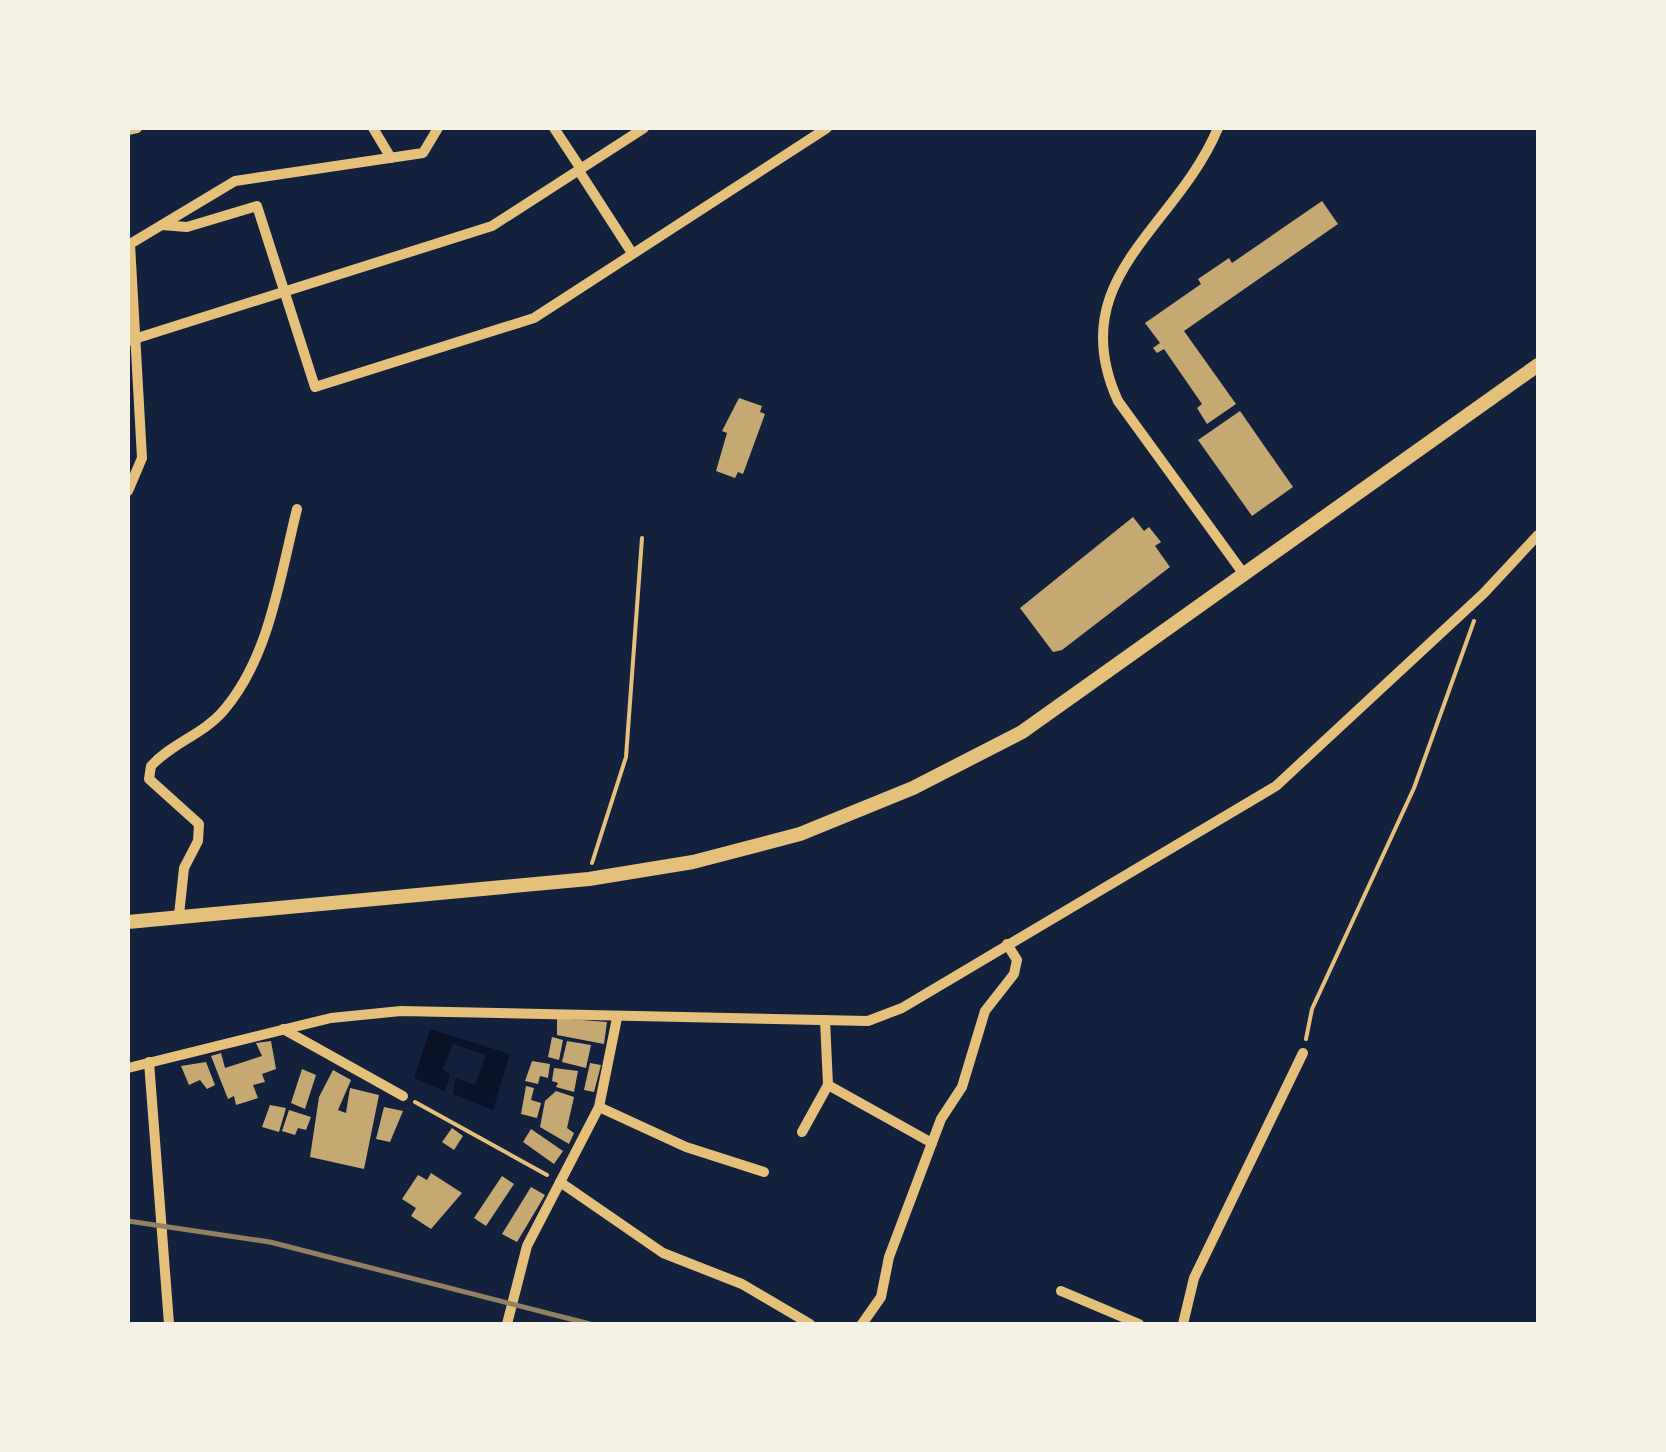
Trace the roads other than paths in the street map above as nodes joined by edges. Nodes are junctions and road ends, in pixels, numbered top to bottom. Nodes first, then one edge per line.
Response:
1 (138, 128) edge
2 (373, 128) edge
3 (438, 128) edge
4 (554, 128) edge
5 (644, 128) edge
6 (1218, 128) edge
7 (823, 129) edge
8 (128, 130) edge
9 (391, 158) junction
10 (580, 170) junction
11 (162, 224) junction
12 (632, 253) junction
13 (282, 292) junction
14 (132, 340) edge
15 (1538, 366) edge
16 (128, 491) edge
17 (296, 509) dead end
18 (1538, 536) edge
19 (1243, 573) junction
20 (179, 915) junction
21 (128, 922) edge
22 (1007, 944) junction
23 (617, 1018) junction
24 (825, 1020) junction
25 (282, 1029) junction
26 (1303, 1054) road end
27 (150, 1062) junction
28 (128, 1068) edge
29 (828, 1085) junction
30 (403, 1096) road end
31 (599, 1107) junction
32 (802, 1132) dead end
33 (932, 1143) junction
34 (764, 1172) dead end
35 (560, 1182) junction
36 (1061, 1291) dead end
37 (169, 1324) edge
38 (508, 1324) edge
39 (810, 1324) edge
40 (862, 1324) edge
41 (1139, 1324) edge
42 (1183, 1324) edge

1 - 8 street
2 - 9 street
3 - 9 street
4 - 10 street
5 - 10 street
6 - 19 street
7 - 12 street
9 - 11 street
10 - 12 street
10 - 13 street
11 - 13 street
11 - 14 street
12 - 13 street
13 - 14 street
14 - 16 street
15 - 19 main road
17 - 20 street
18 - 22 street
19 - 20 main road
20 - 21 main road
22 - 24 street
22 - 33 street
23 - 24 street
23 - 25 street
23 - 31 street
24 - 29 street
25 - 27 street
25 - 30 street
26 - 42 street
27 - 28 street
27 - 37 street
29 - 32 street
29 - 33 street
31 - 34 street
31 - 35 street
33 - 40 street
35 - 38 street
35 - 39 street
36 - 41 street

